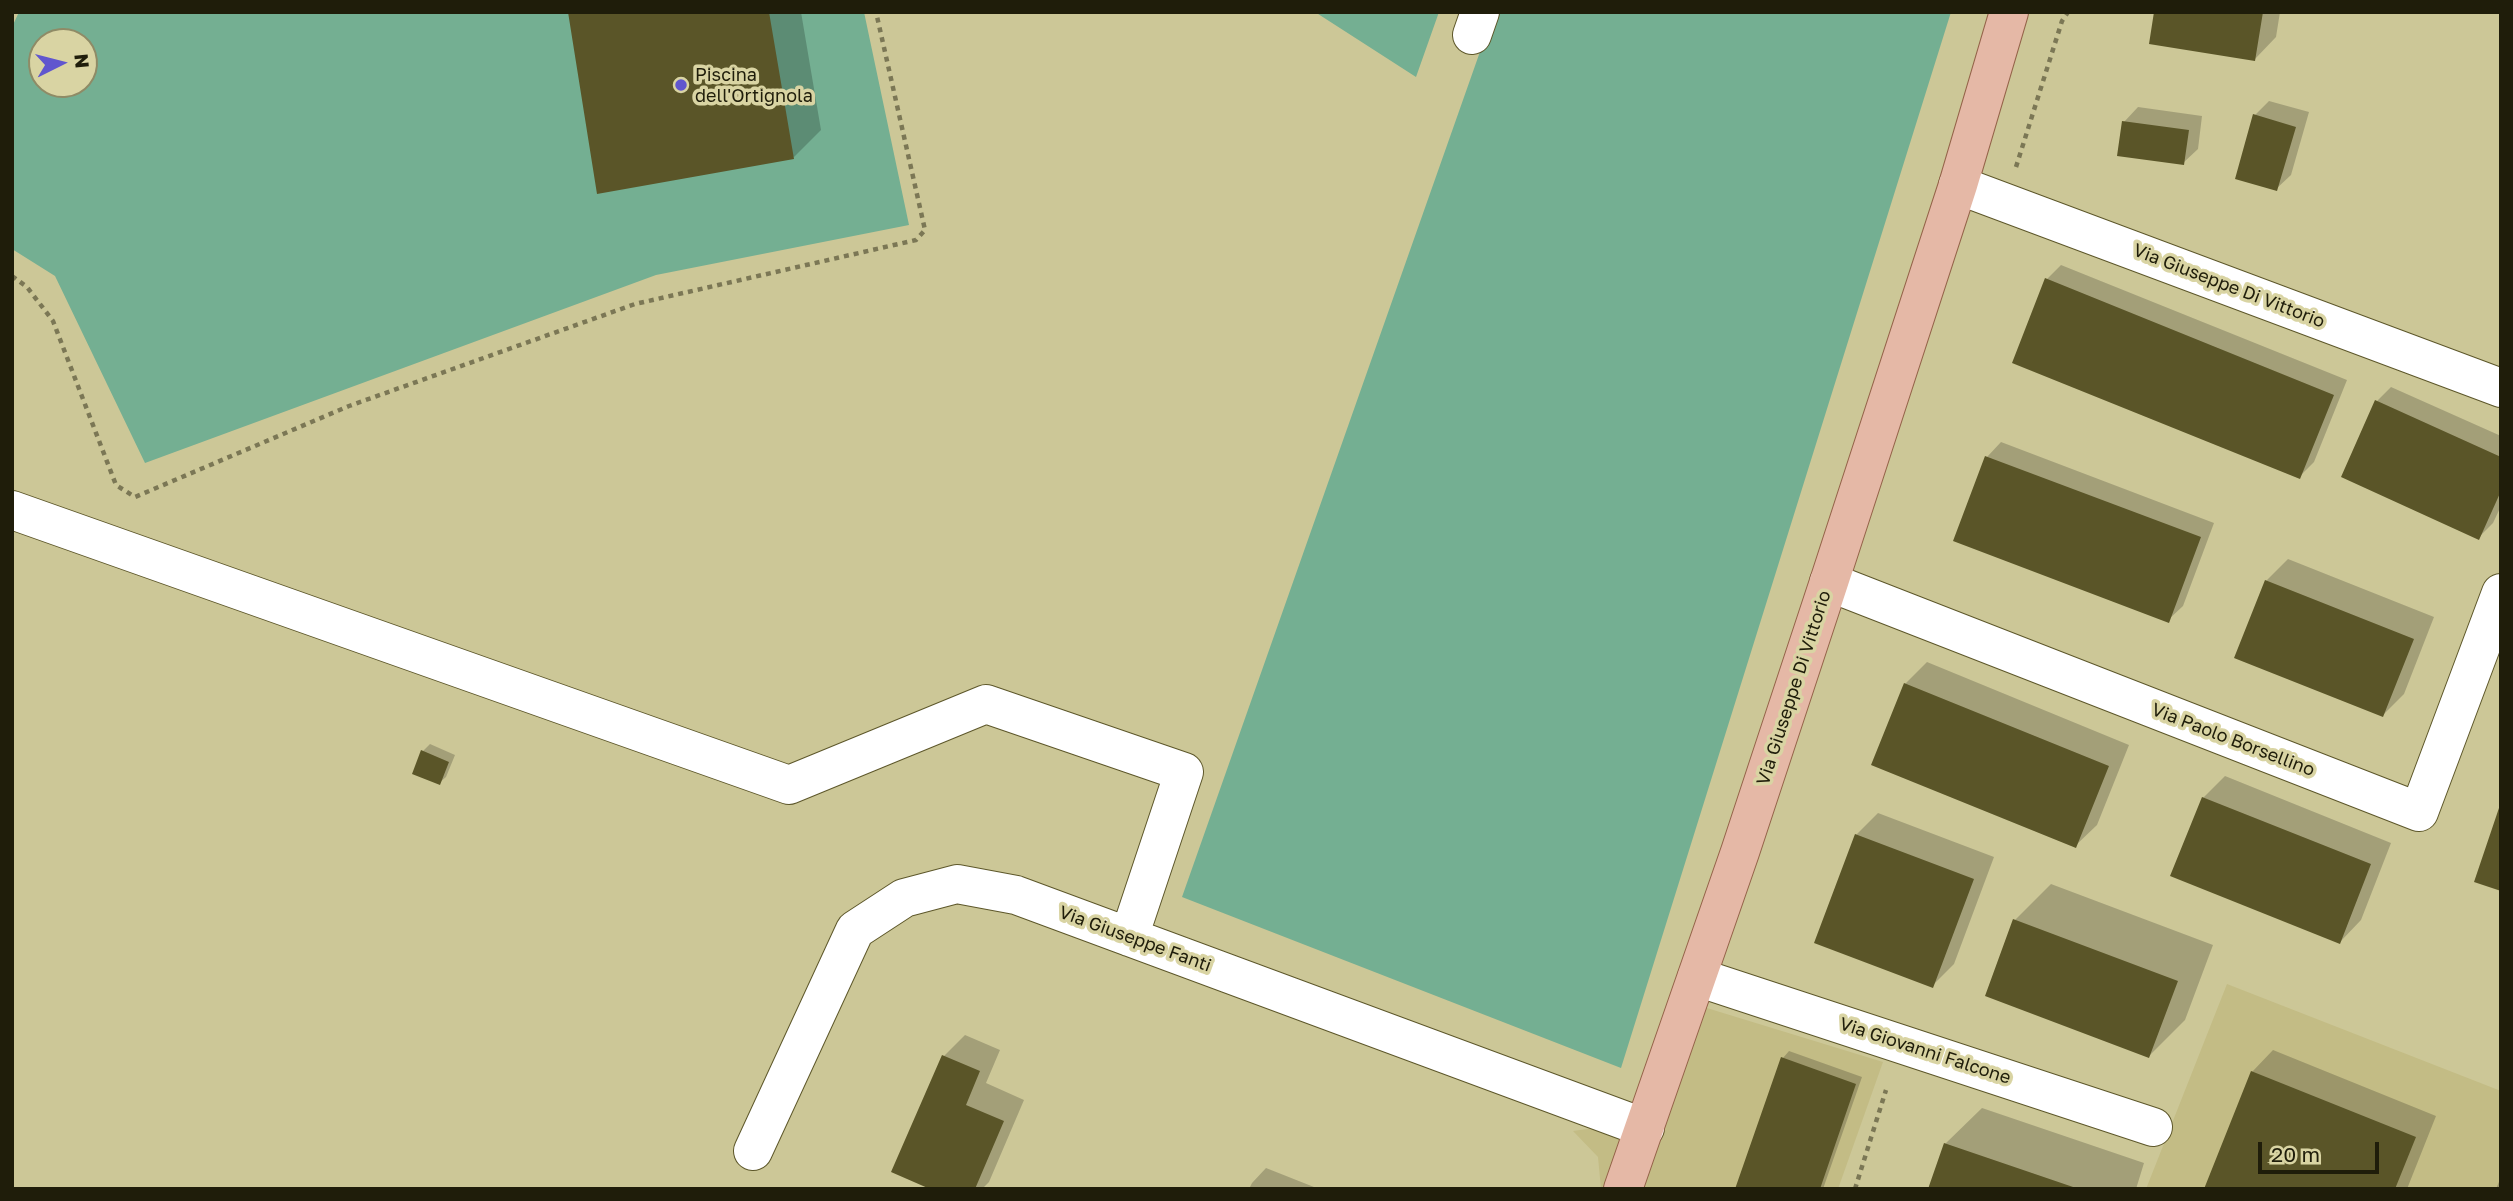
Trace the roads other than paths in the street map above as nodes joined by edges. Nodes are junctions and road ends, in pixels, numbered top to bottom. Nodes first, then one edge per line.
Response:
1 (2010, 12) edge
2 (1958, 185) junction
3 (2501, 388) edge
4 (12, 510) edge
5 (1829, 582) junction
6 (2501, 593) edge
7 (1129, 937) junction
8 (1697, 977) junction
9 (2152, 1127) dead end
10 (1645, 1128) junction
11 (753, 1151) dead end
12 (1623, 1189) edge

1 - 2 main road, Via Giuseppe Di Vittorio
2 - 3 street, Via Giuseppe Di Vittorio
2 - 5 main road, Via Giuseppe Di Vittorio
4 - 7 street
5 - 6 street, Via Paolo Borsellino
5 - 8 main road, Via Giuseppe Di Vittorio
7 - 10 street, Via Giuseppe Fanti
7 - 11 street, Via Giuseppe Fanti
8 - 9 street, Via Giovanni Falcone
8 - 10 main road, Via Giuseppe Di Vittorio
10 - 12 main road, Via Giuseppe Di Vittorio

